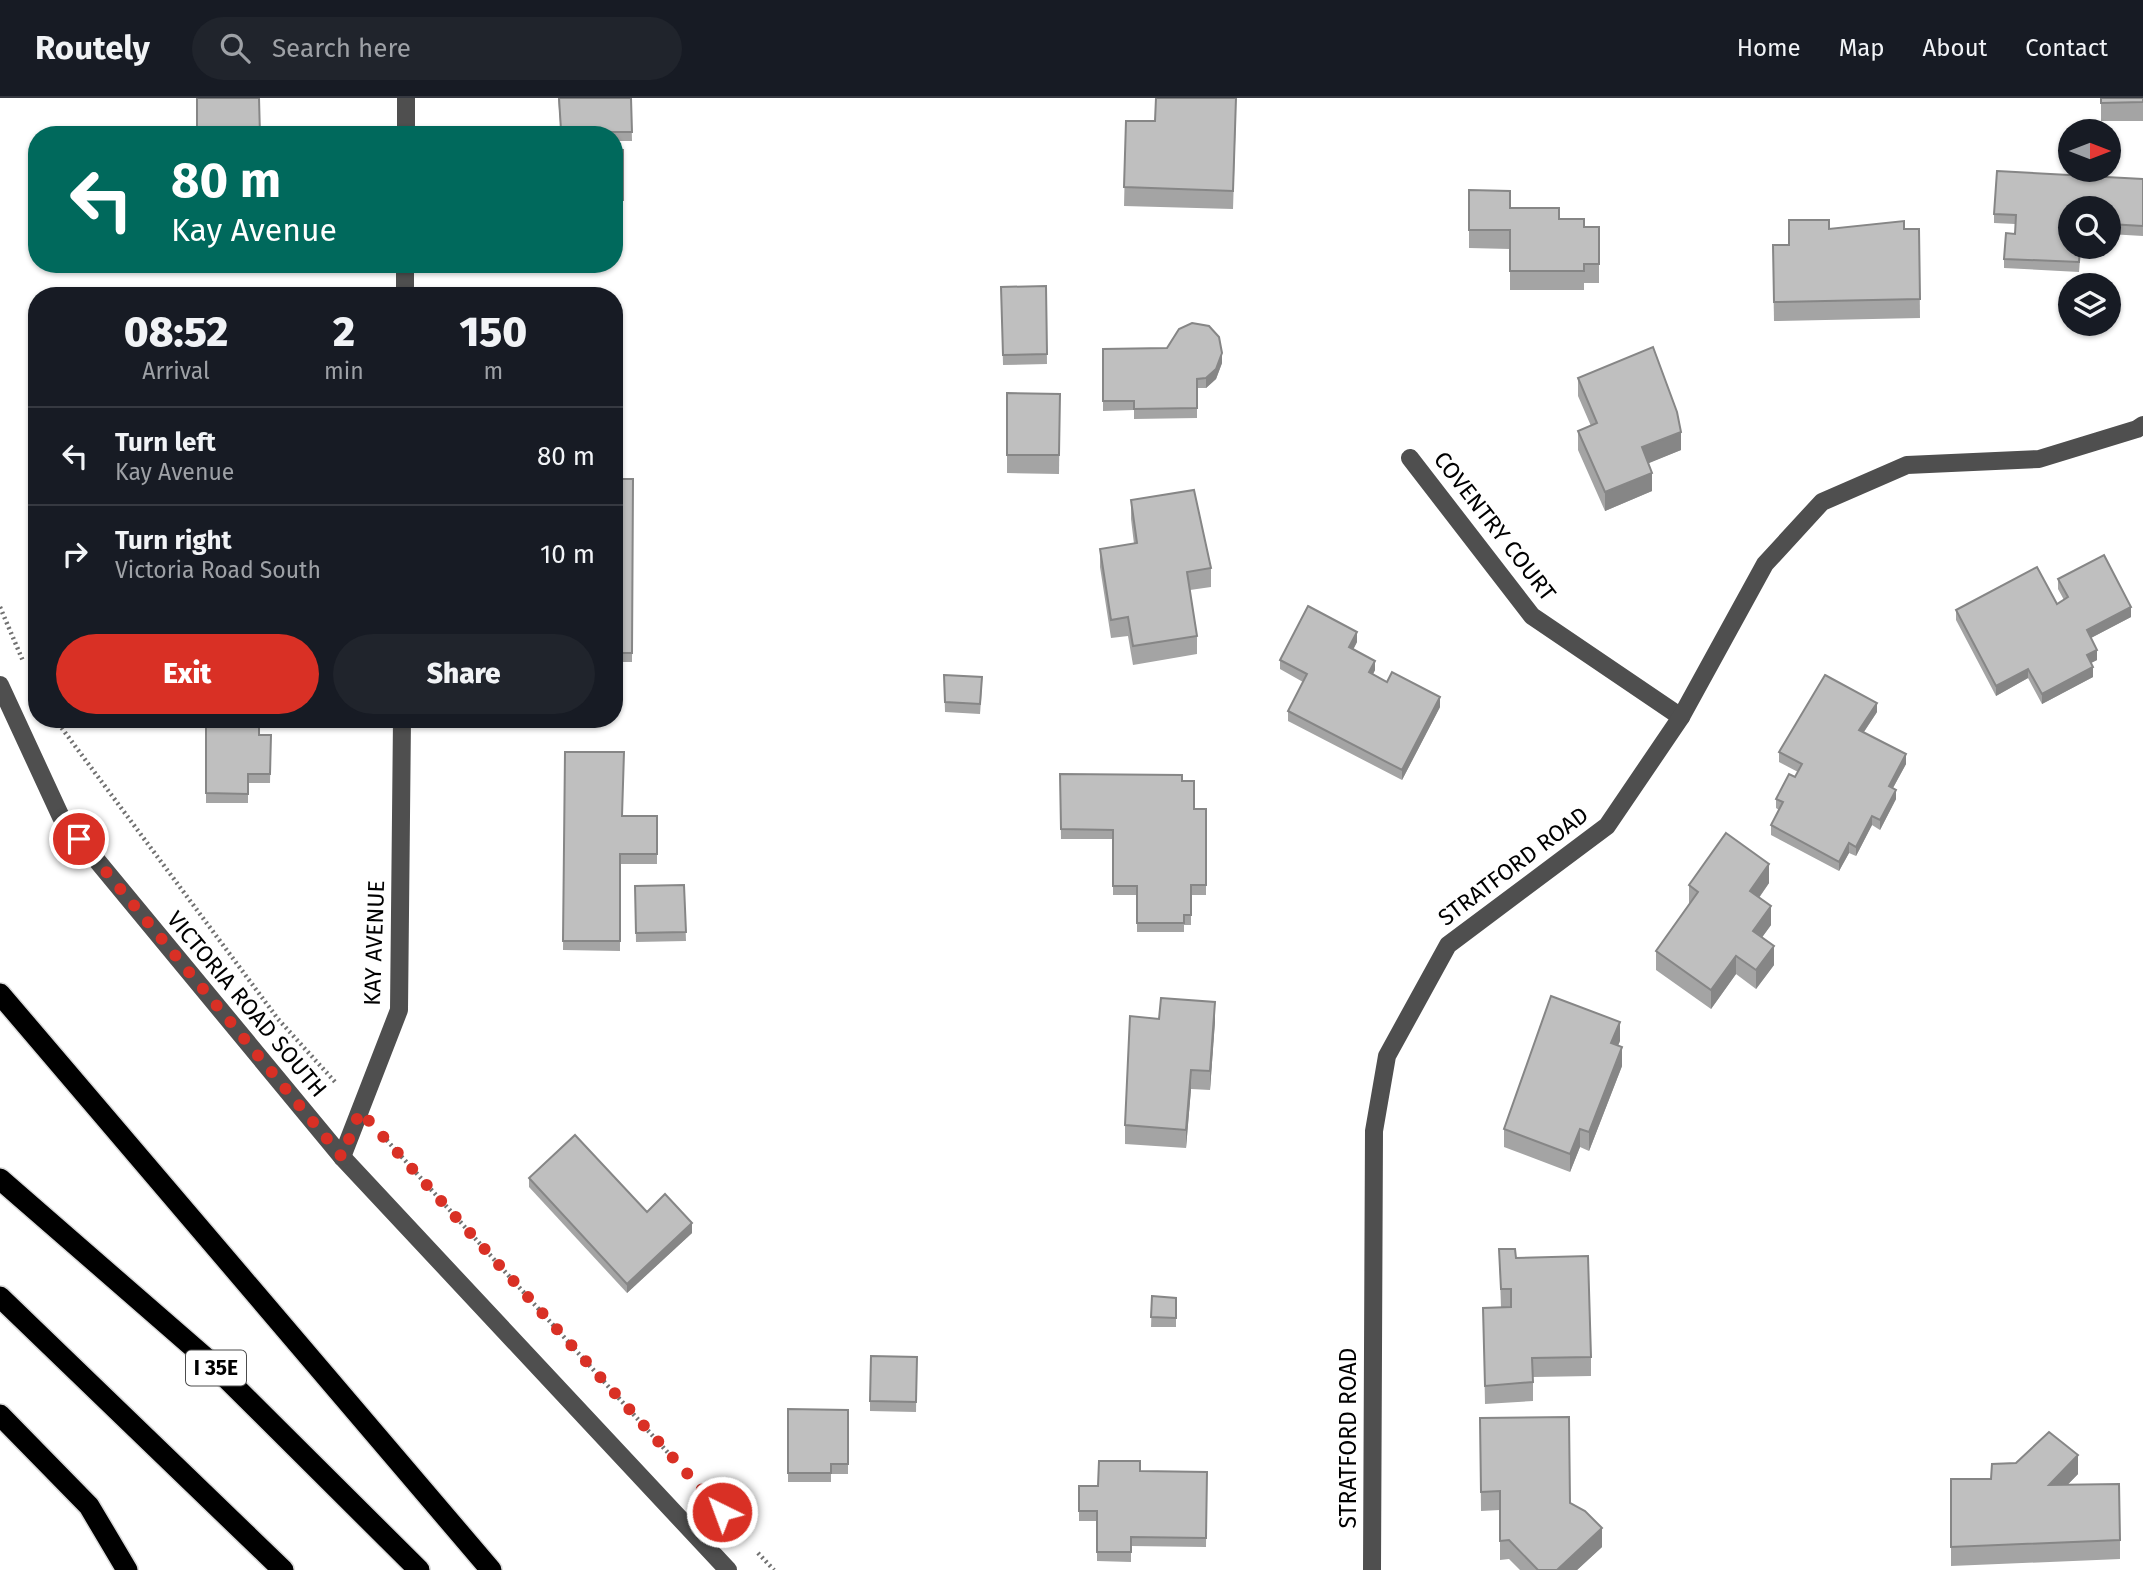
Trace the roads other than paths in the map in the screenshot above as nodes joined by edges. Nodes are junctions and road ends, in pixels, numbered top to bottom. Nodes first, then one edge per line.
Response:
1 (406, 98) edge
2 (406, 126) edge
3 (2143, 425) edge
4 (1410, 458) dead end
5 (0, 685) edge
6 (1681, 717) junction
7 (402, 728) edge
8 (0, 995) edge
9 (342, 1157) junction
10 (0, 1179) edge
11 (0, 1297) edge
12 (0, 1415) edge
13 (127, 1570) edge
14 (283, 1570) edge
15 (419, 1570) edge
16 (491, 1570) edge
17 (728, 1570) edge
18 (1372, 1570) edge

1 - 2 street
3 - 6 street, STRATFORD ROAD
4 - 6 street, COVENTRY COURT
5 - 9 street, VICTORIA ROAD SOUTH
6 - 18 street, STRATFORD ROAD
7 - 9 street, KAY AVENUE
8 - 16 highway
9 - 17 street, VICTORIA ROAD SOUTH
10 - 15 highway, I 35E
11 - 14 highway
12 - 13 highway

